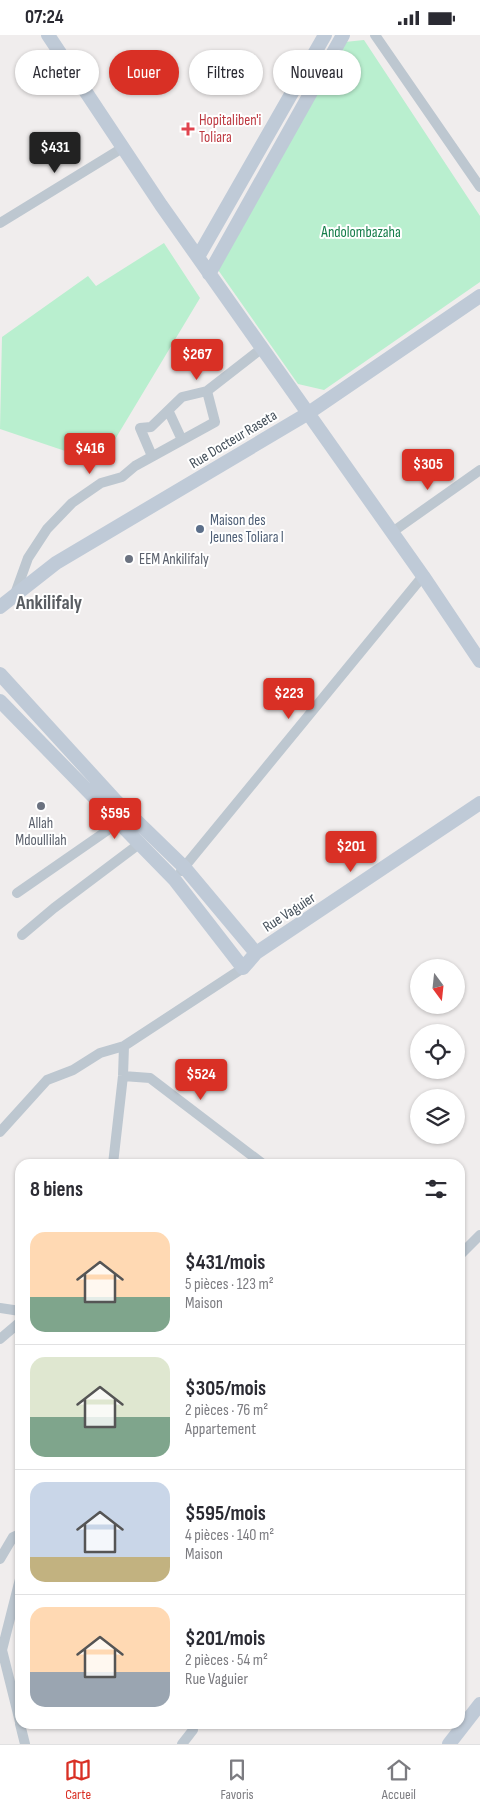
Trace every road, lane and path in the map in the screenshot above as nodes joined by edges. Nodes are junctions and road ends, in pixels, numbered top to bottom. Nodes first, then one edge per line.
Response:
1 (48, 35) edge
2 (325, 35) edge
3 (343, 35) edge
4 (375, 35) edge
5 (124, 147) junction
6 (480, 187) edge
7 (0, 223) edge
8 (198, 257) junction
9 (209, 274) junction
10 (480, 296) edge
11 (261, 349) junction
12 (207, 391) junction
13 (169, 412) junction
14 (307, 414) junction
15 (182, 440) junction
16 (152, 456) junction
17 (480, 470) edge
18 (391, 533) junction
19 (423, 577) junction
20 (15, 593) junction
21 (0, 607) edge
22 (480, 661) edge
23 (0, 674) edge
24 (0, 701) edge
25 (480, 803) edge
26 (118, 823) junction
27 (139, 844) junction
28 (184, 867) junction
29 (174, 879) junction
30 (17, 893) dead end
31 (22, 935) dead end
32 (256, 953) junction
33 (243, 967) junction
34 (124, 1046) junction
35 (123, 1076) junction
36 (0, 1132) edge
37 (114, 1159) edge
38 (256, 1159) edge
39 (480, 1235) edge
40 (465, 1250) edge
41 (0, 1308) edge
42 (15, 1310) edge
43 (15, 1326) edge
44 (0, 1339) edge
45 (15, 1536) edge
46 (0, 1559) edge
47 (15, 1598) edge
48 (1, 1651) edge
49 (15, 1704) edge
50 (480, 1704) edge
51 (465, 1723) edge
52 (21, 1729) edge
53 (192, 1729) dead end
54 (461, 1729) edge
55 (25, 1744) edge
56 (182, 1744) edge
57 (449, 1744) edge

1 - 5 street
2 - 8 street
3 - 9 street
4 - 6 street
5 - 7 street
5 - 8 street
8 - 9 street
9 - 11 street
10 - 14 street, Rue Docteur Raseta
11 - 12 street
11 - 14 street
12 - 13 street
12 - 15 street
13 - 15 street
13 - 16 street
14 - 18 street
14 - 20 street, Rue Docteur Raseta
15 - 16 street
16 - 20 street
17 - 18 street
18 - 19 street
19 - 22 street
19 - 28 street
20 - 21 street, Rue Docteur Raseta
23 - 28 street
24 - 26 street
25 - 32 street, Rue Vaguier
26 - 27 street
26 - 30 street
27 - 29 street
27 - 31 street
28 - 29 street
28 - 32 street
29 - 33 street
32 - 33 street, Rue Vaguier
33 - 34 street
34 - 35 street
34 - 36 street
35 - 37 street
35 - 38 street
39 - 40 street
41 - 42 street
43 - 44 street
45 - 46 street
47 - 48 street
48 - 49 street
50 - 51 street
52 - 55 street
53 - 56 street
54 - 57 street

